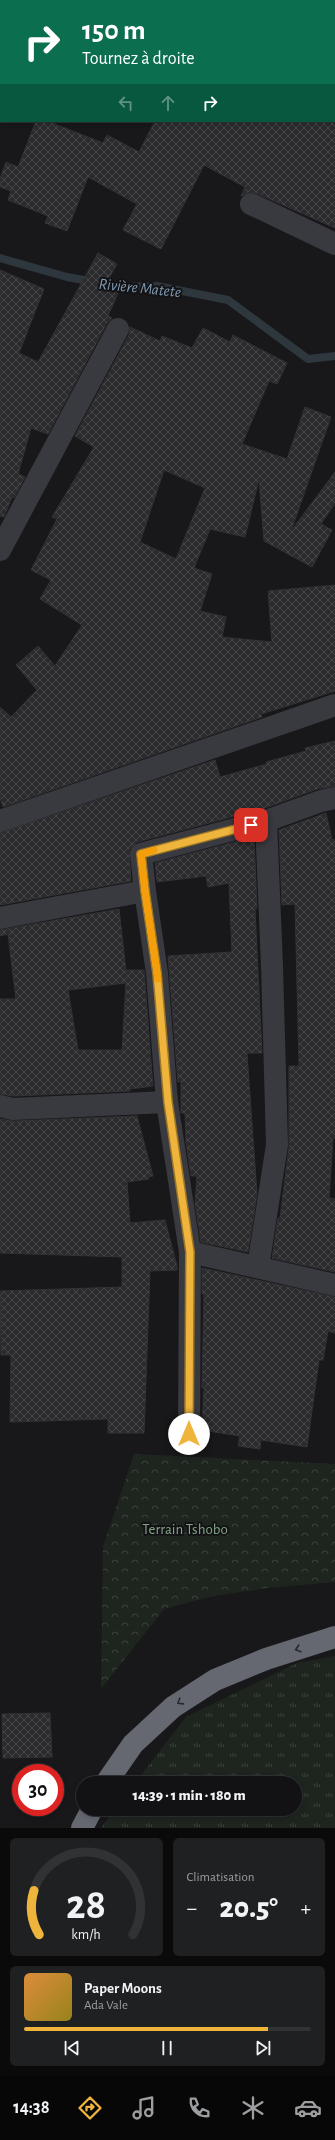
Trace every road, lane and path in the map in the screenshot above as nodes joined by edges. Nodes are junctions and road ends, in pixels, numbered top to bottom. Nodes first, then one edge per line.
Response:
1 (251, 204) dead end
2 (335, 244) edge
3 (118, 329) dead end
4 (0, 550) edge
5 (335, 705) edge
6 (335, 798) edge
7 (0, 821) edge
8 (266, 821) junction
9 (145, 891) junction
10 (0, 918) edge
11 (168, 1102) junction
12 (0, 1106) edge
13 (190, 1252) junction
14 (258, 1267) junction
15 (335, 1285) edge
16 (189, 1434) dead end
17 (335, 1637) edge
18 (111, 1776) edge
19 (88, 1816) edge
20 (82, 1828) edge

1 - 2 street
3 - 4 street
5 - 7 street
6 - 8 street
8 - 9 street
8 - 14 street
9 - 10 street
9 - 11 street
11 - 12 street
11 - 13 street
13 - 14 street
13 - 16 street
14 - 15 street
17 -> 18 highway
19 - 20 highway

